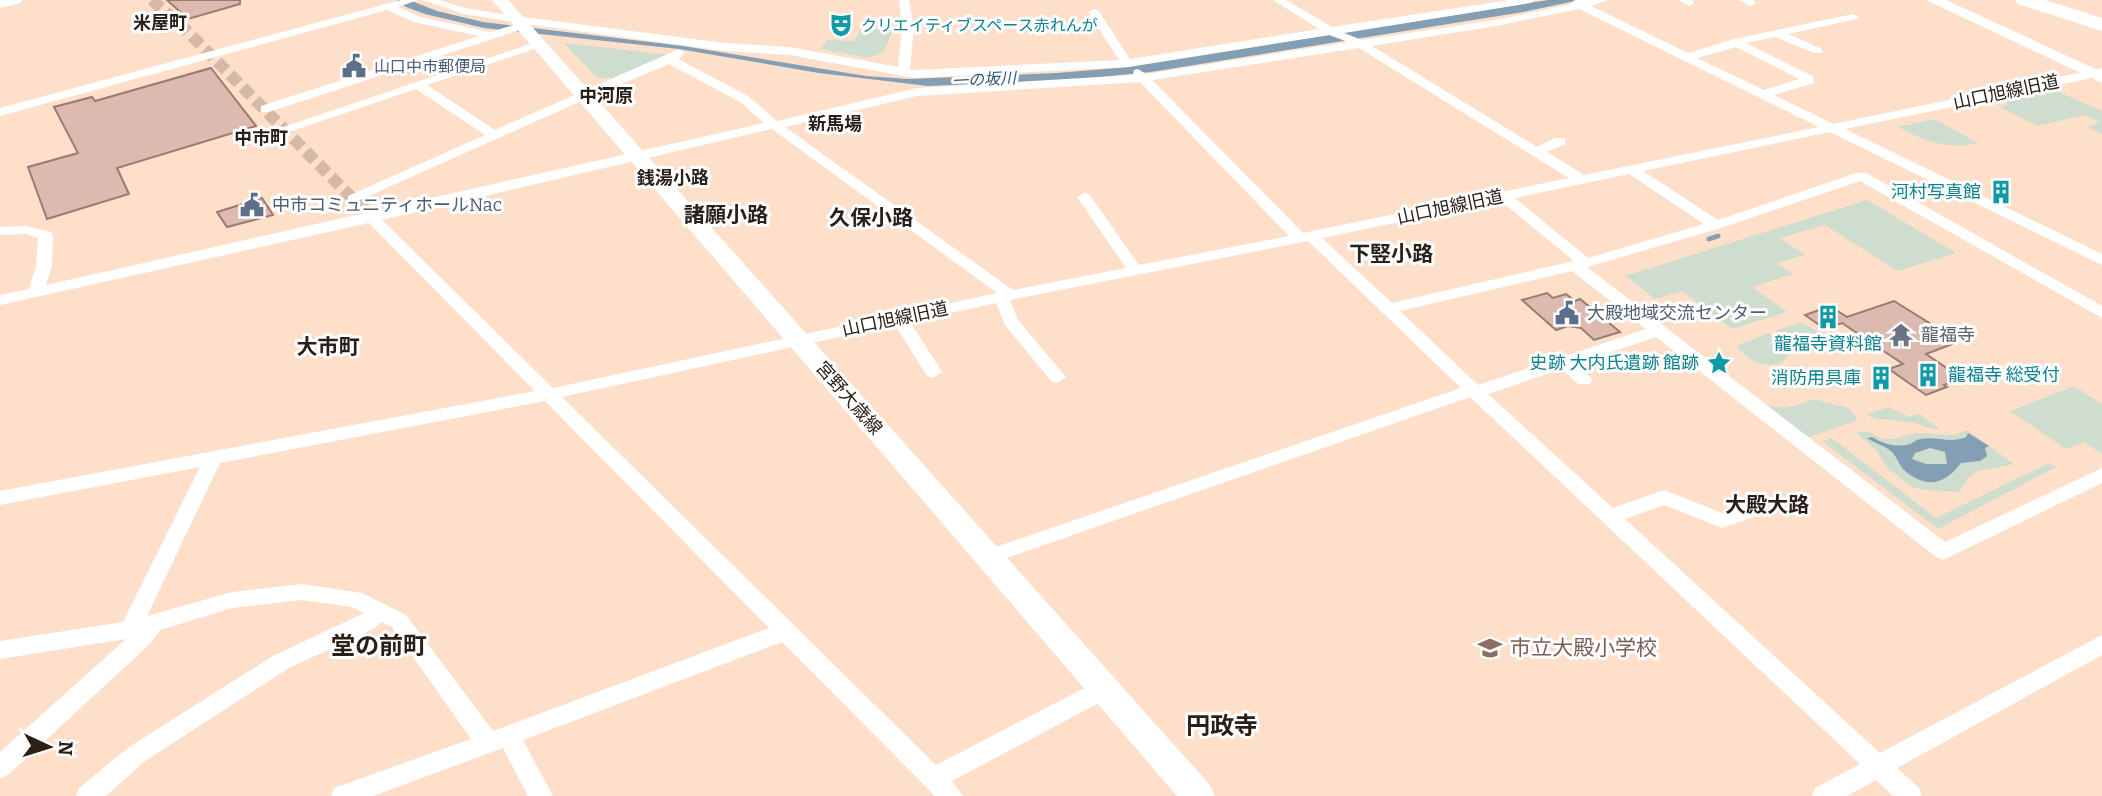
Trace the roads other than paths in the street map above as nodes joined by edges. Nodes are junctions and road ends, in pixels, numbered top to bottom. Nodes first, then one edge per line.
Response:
1 (15, 0) edge
2 (378, 0) edge
3 (413, 0) edge
4 (427, 0) edge
5 (500, 0) edge
6 (904, 0) edge
7 (1278, 0) edge
8 (1530, 0) edge
9 (1603, 0) edge
10 (1934, 0) edge
11 (2025, 0) edge
12 (2049, 0) edge
13 (0, 3) edge
14 (1576, 3) edge
15 (392, 7) junction
16 (1094, 12) dead end
17 (1853, 17) dead end
18 (2102, 17) edge
19 (2102, 25) edge
20 (526, 30) junction
21 (496, 32) junction
22 (1332, 32) junction
23 (1776, 33) junction
24 (1356, 42) junction
25 (691, 43) junction
26 (1737, 43) junction
27 (1818, 51) dead end
28 (675, 57) junction
29 (1687, 57) junction
30 (1130, 63) junction
31 (1825, 75) dead end
32 (2099, 75) edge
33 (1141, 77) junction
34 (1809, 79) junction
35 (913, 81) junction
36 (418, 85) junction
37 (1763, 94) junction
38 (584, 95) junction
39 (265, 109) dead end
40 (0, 112) edge
41 (774, 125) junction
42 (1834, 128) junction
43 (284, 129) dead end
44 (495, 136) junction
45 (1560, 141) dead end
46 (1537, 152) junction
47 (638, 157) junction
48 (1632, 170) junction
49 (1583, 180) junction
50 (1504, 196) junction
51 (1084, 197) dead end
52 (353, 199) dead end
53 (372, 218) junction
54 (1716, 225) junction
55 (0, 231) edge
56 (1306, 236) junction
57 (2102, 260) edge
58 (1580, 264) junction
59 (1135, 270) junction
60 (36, 292) junction
61 (1005, 296) junction
62 (0, 300) edge
63 (1387, 309) junction
64 (2102, 313) edge
65 (900, 319) junction
66 (1658, 331) junction
67 (798, 339) junction
68 (1564, 362) junction
69 (933, 372) dead end
70 (1057, 377) dead end
71 (1584, 380) dead end
72 (1474, 391) junction
73 (551, 394) junction
74 (213, 460) junction
75 (2102, 475) edge
76 (0, 498) edge
77 (1747, 512) dead end
78 (1612, 516) junction
79 (988, 557) junction
80 (379, 611) junction
81 (152, 624) junction
82 (130, 630) junction
83 (786, 631) junction
84 (2102, 644) edge
85 (0, 650) edge
86 (1104, 689) junction
87 (498, 739) junction
88 (0, 767) edge
89 (1879, 768) junction
90 (935, 778) junction
91 (88, 796) edge
92 (343, 796) edge
93 (541, 796) edge
94 (951, 796) edge
95 (1198, 796) edge
96 (1824, 796) edge
97 (1910, 796) edge

1 - 13 main road
2 - 15 street
3 - 15 street
4 - 20 street
5 - 20 main road, 宮野大歳線
6 - 35 street
7 - 22 street
8 - 22 street
9 - 14 street
10 - 32 main road
11 - 19 highway
12 - 18 highway
14 - 24 street
14 - 29 street
15 - 21 street
15 - 40 street
16 - 30 street
17 - 23 street
20 - 21 street
20 - 25 street
20 - 36 street
20 - 38 main road, 宮野大歳線
21 - 39 street
22 - 24 street
22 - 30 street
23 - 26 street
23 - 27 street
24 - 33 street
24 - 46 street
25 - 28 street
25 - 35 street
26 - 29 street
26 - 34 street
28 - 38 street
28 - 41 street
29 - 37 street
30 - 33 street
30 - 35 street
31 - 34 street
32 - 42 street, 山口旭線旧道
33 - 35 street
33 - 56 street
34 - 37 street
35 - 41 street
36 - 43 street
36 - 44 street
37 - 42 street
38 - 44 street
38 - 47 main road, 宮野大歳線
41 - 47 street
41 - 61 street
42 - 48 street, 山口旭線旧道
42 - 57 street
44 - 52 street
45 - 46 street
46 - 49 street
47 - 53 street
47 - 67 main road, 宮野大歳線
48 - 49 street, 山口旭線旧道
48 - 54 street
49 - 50 street, 山口旭線旧道
50 - 56 street, 山口旭線旧道
50 - 58 street
51 - 59 street
53 - 60 street
53 - 73 street
54 - 58 street
54 - 64 street
55 - 60 street
56 - 59 street, 山口旭線旧道
56 - 63 street
58 - 63 street
58 - 66 street
59 - 61 street, 山口旭線旧道
60 - 62 street
61 - 65 street, 山口旭線旧道
61 - 70 street
63 - 72 street
65 - 67 street, 山口旭線旧道
65 - 69 street
66 - 68 street
66 - 75 street
67 - 73 street, 山口旭線旧道
67 - 79 main road, 宮野大歳線
68 - 71 street
68 - 72 street
72 - 78 street
72 - 79 street
73 - 74 street, 山口旭線旧道
73 - 83 street
74 - 76 street, 山口旭線旧道
74 - 82 street
77 - 78 street
78 - 89 street
79 - 86 main road, 宮野大歳線
80 - 81 street
80 - 87 street
80 - 91 street
81 - 82 street
81 - 88 street
82 - 85 street
83 - 87 street
83 - 90 street
84 - 89 street
86 - 90 street
86 - 95 main road, 宮野大歳線
87 - 92 street
87 - 93 street
89 - 96 street
89 - 97 street
90 - 94 street

